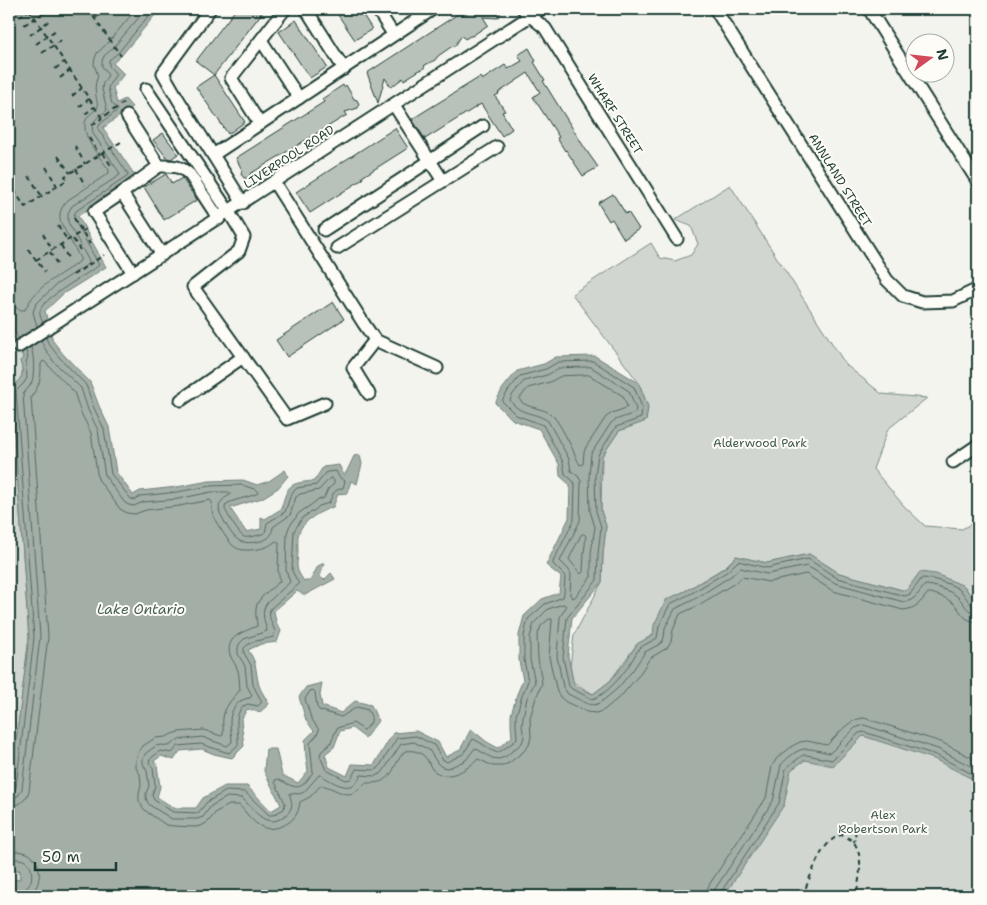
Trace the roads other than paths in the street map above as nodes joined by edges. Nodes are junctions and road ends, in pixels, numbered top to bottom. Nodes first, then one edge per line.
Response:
1 (285, 9) edge
2 (306, 9) edge
3 (377, 9) edge
4 (433, 9) edge
5 (541, 9) edge
6 (715, 9) edge
7 (869, 9) edge
8 (204, 11) edge
9 (526, 12) edge
10 (394, 34) junction
11 (261, 40) junction
12 (344, 69) junction
13 (146, 89) dead end
14 (299, 98) junction
15 (394, 105) junction
16 (127, 116) dead end
17 (260, 124) junction
18 (483, 126) dead end
19 (497, 147) dead end
20 (213, 155) junction
21 (430, 160) junction
22 (159, 166) junction
23 (443, 181) junction
24 (274, 182) junction
25 (978, 182) edge
26 (122, 194) junction
27 (243, 203) junction
28 (229, 212) junction
29 (218, 219) junction
30 (324, 230) dead end
31 (677, 239) dead end
32 (338, 248) dead end
33 (162, 255) junction
34 (133, 273) junction
35 (978, 290) edge
36 (375, 340) junction
37 (18, 347) dead end
38 (243, 357) junction
39 (437, 368) dead end
40 (370, 394) dead end
41 (181, 400) dead end
42 (325, 403) dead end
43 (978, 445) edge
44 (953, 462) dead end

1 - 11 street
2 - 12 street
3 - 10 street
4 - 10 street
5 - 9 street, LIVERPOOL ROAD
6 - 35 street, ANNLAND STREET
7 - 25 street
8 - 20 street
9 - 15 street, LIVERPOOL ROAD
9 - 31 street, WHARF STREET
10 - 12 street
11 - 14 street
11 - 17 street
12 - 14 street
13 - 28 street
14 - 17 street
15 - 21 street
15 - 24 street, LIVERPOOL ROAD
16 - 22 street
17 - 20 street
18 - 21 street
19 - 23 street
20 - 27 street
21 - 23 street
21 - 30 street
22 - 26 street
22 - 29 street
23 - 32 street
24 - 27 street, LIVERPOOL ROAD
24 - 36 street
26 - 33 street
26 - 34 street
27 - 28 street, LIVERPOOL ROAD
28 - 29 street, LIVERPOOL ROAD
28 - 38 street
29 - 33 street, LIVERPOOL ROAD
33 - 34 street, LIVERPOOL ROAD
34 - 37 street, LIVERPOOL ROAD
36 - 39 street
36 - 40 street
38 - 41 street
38 - 42 street
43 - 44 street

